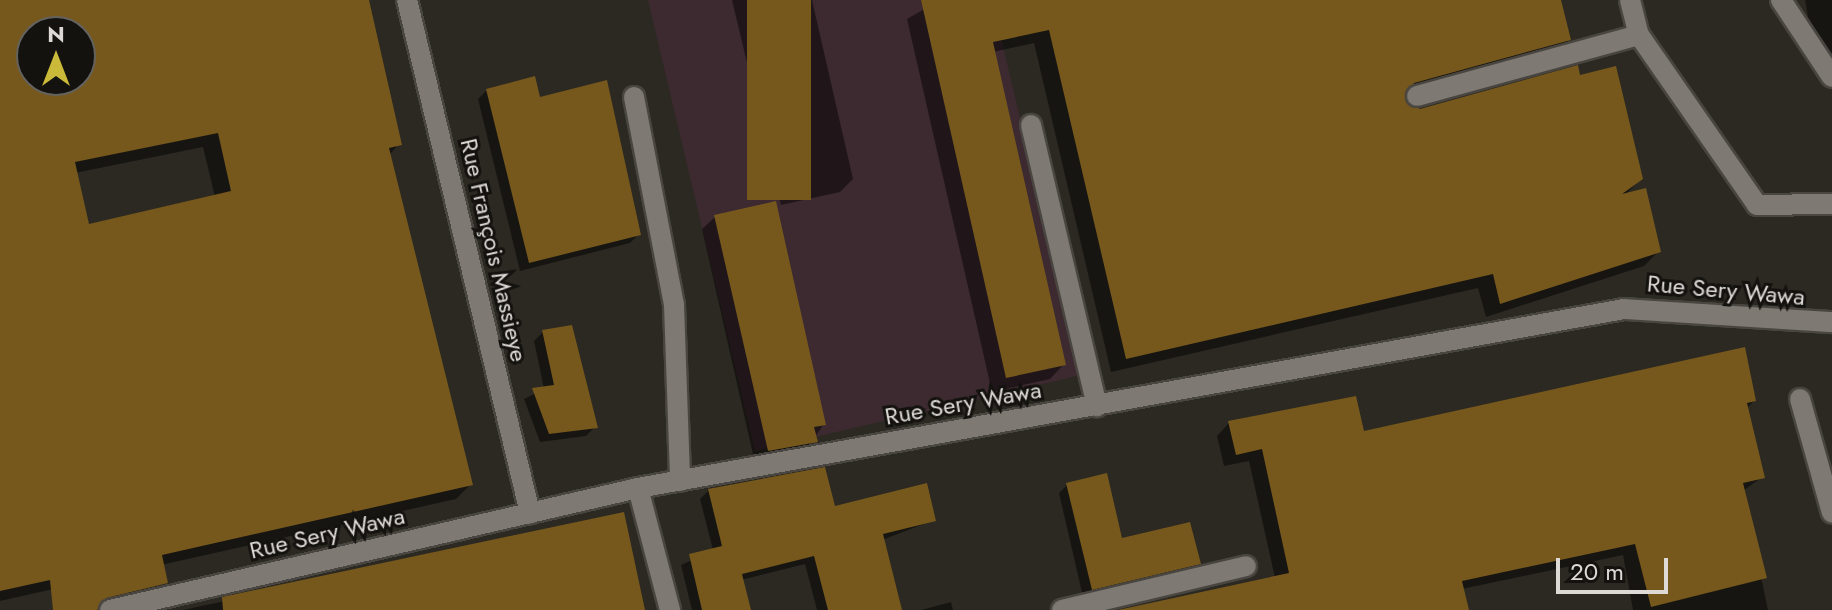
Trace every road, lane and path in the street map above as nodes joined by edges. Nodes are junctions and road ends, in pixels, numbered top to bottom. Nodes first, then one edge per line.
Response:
1 (407, 0) edge
2 (1630, 0) edge
3 (1781, 0) edge
4 (1639, 35) junction
5 (1832, 77) edge
6 (1417, 96) dead end
7 (634, 97) dead end
8 (1031, 125) dead end
9 (1832, 204) edge
10 (1832, 322) edge
11 (1800, 399) dead end
12 (1097, 406) junction
13 (680, 481) junction
14 (638, 488) junction
15 (530, 513) junction
16 (1832, 513) edge
17 (1246, 566) dead end
18 (110, 610) edge
19 (670, 610) edge
20 (1062, 610) edge

1 - 15 street, Rue François Massieye
2 - 4 street
3 - 5 street
4 - 6 street
4 - 9 street
7 - 13 street
8 - 12 street
10 - 12 street, Rue Sery Wawa
11 - 16 street
12 - 13 street, Rue Sery Wawa
13 - 14 street, Rue Sery Wawa
14 - 15 street, Rue Sery Wawa
14 - 19 street
15 - 18 street, Rue Sery Wawa
17 - 20 street

